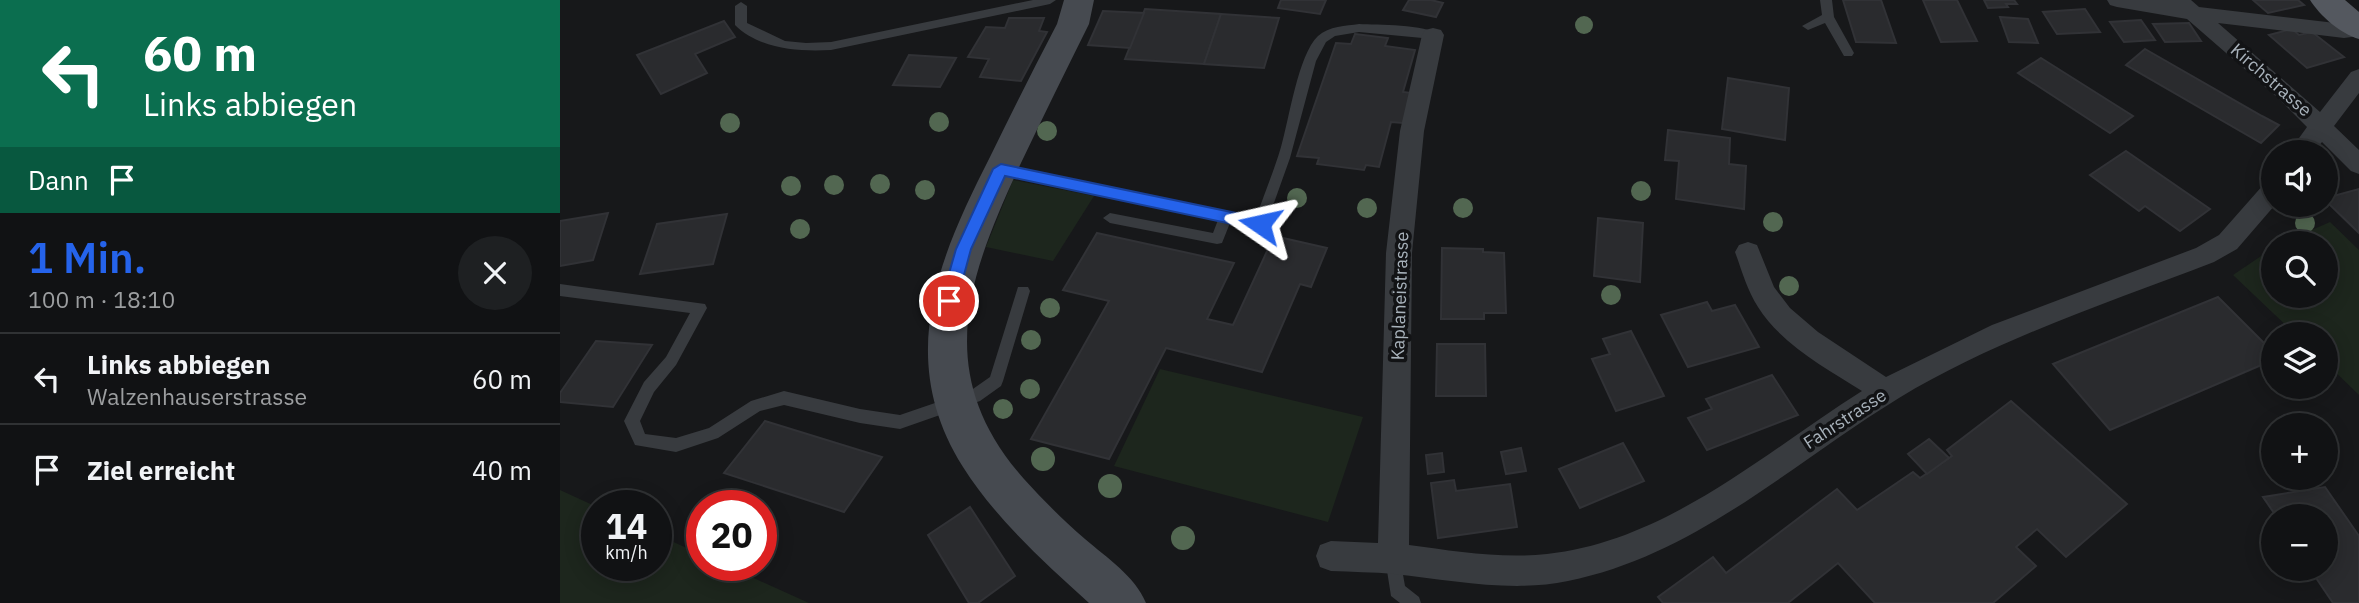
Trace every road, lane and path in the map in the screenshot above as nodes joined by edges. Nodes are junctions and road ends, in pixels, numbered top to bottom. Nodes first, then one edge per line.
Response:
1 (1050, 0) edge
2 (1079, 0) edge
3 (1826, 0) edge
4 (2118, 0) edge
5 (2325, 0) edge
6 (741, 6) dead end
7 (2186, 6) edge
8 (1828, 17) junction
9 (1808, 26) dead end
10 (2359, 29) edge
11 (1433, 35) joint
12 (1848, 53) dead end
13 (2359, 77) edge
14 (2321, 124) junction
15 (2310, 140) edge
16 (2359, 165) edge
17 (1001, 169) junction
18 (2261, 205) edge
19 (1226, 217) junction
20 (1110, 218) dead end
21 (1748, 252) dead end
22 (560, 290) edge
23 (1023, 291) dead end
24 (1886, 392) junction
25 (954, 403) junction
26 (1331, 556) dead end
27 (1393, 558) junction
28 (1123, 603) edge
29 (1413, 603) edge

1 - 6 lane
2 - 17 street
3 - 8 lane
4 - 7 street
5 - 10 main road
7 - 10 street
7 - 14 street, Kirchstrasse
8 - 9 lane
8 - 12 lane
11 - 19 lane
11 - 27 street, Kaplaneistrasse
13 - 14 street
14 - 15 street
14 - 16 street, Kirchstrasse
17 - 19 lane
17 - 25 street
18 - 24 street, Fahrstrasse
19 - 20 lane
21 - 24 street
22 - 25 lane
23 - 25 lane
24 - 27 street, Fahrstrasse
25 - 28 street
26 - 27 street, Fahrstrasse
27 - 29 lane

